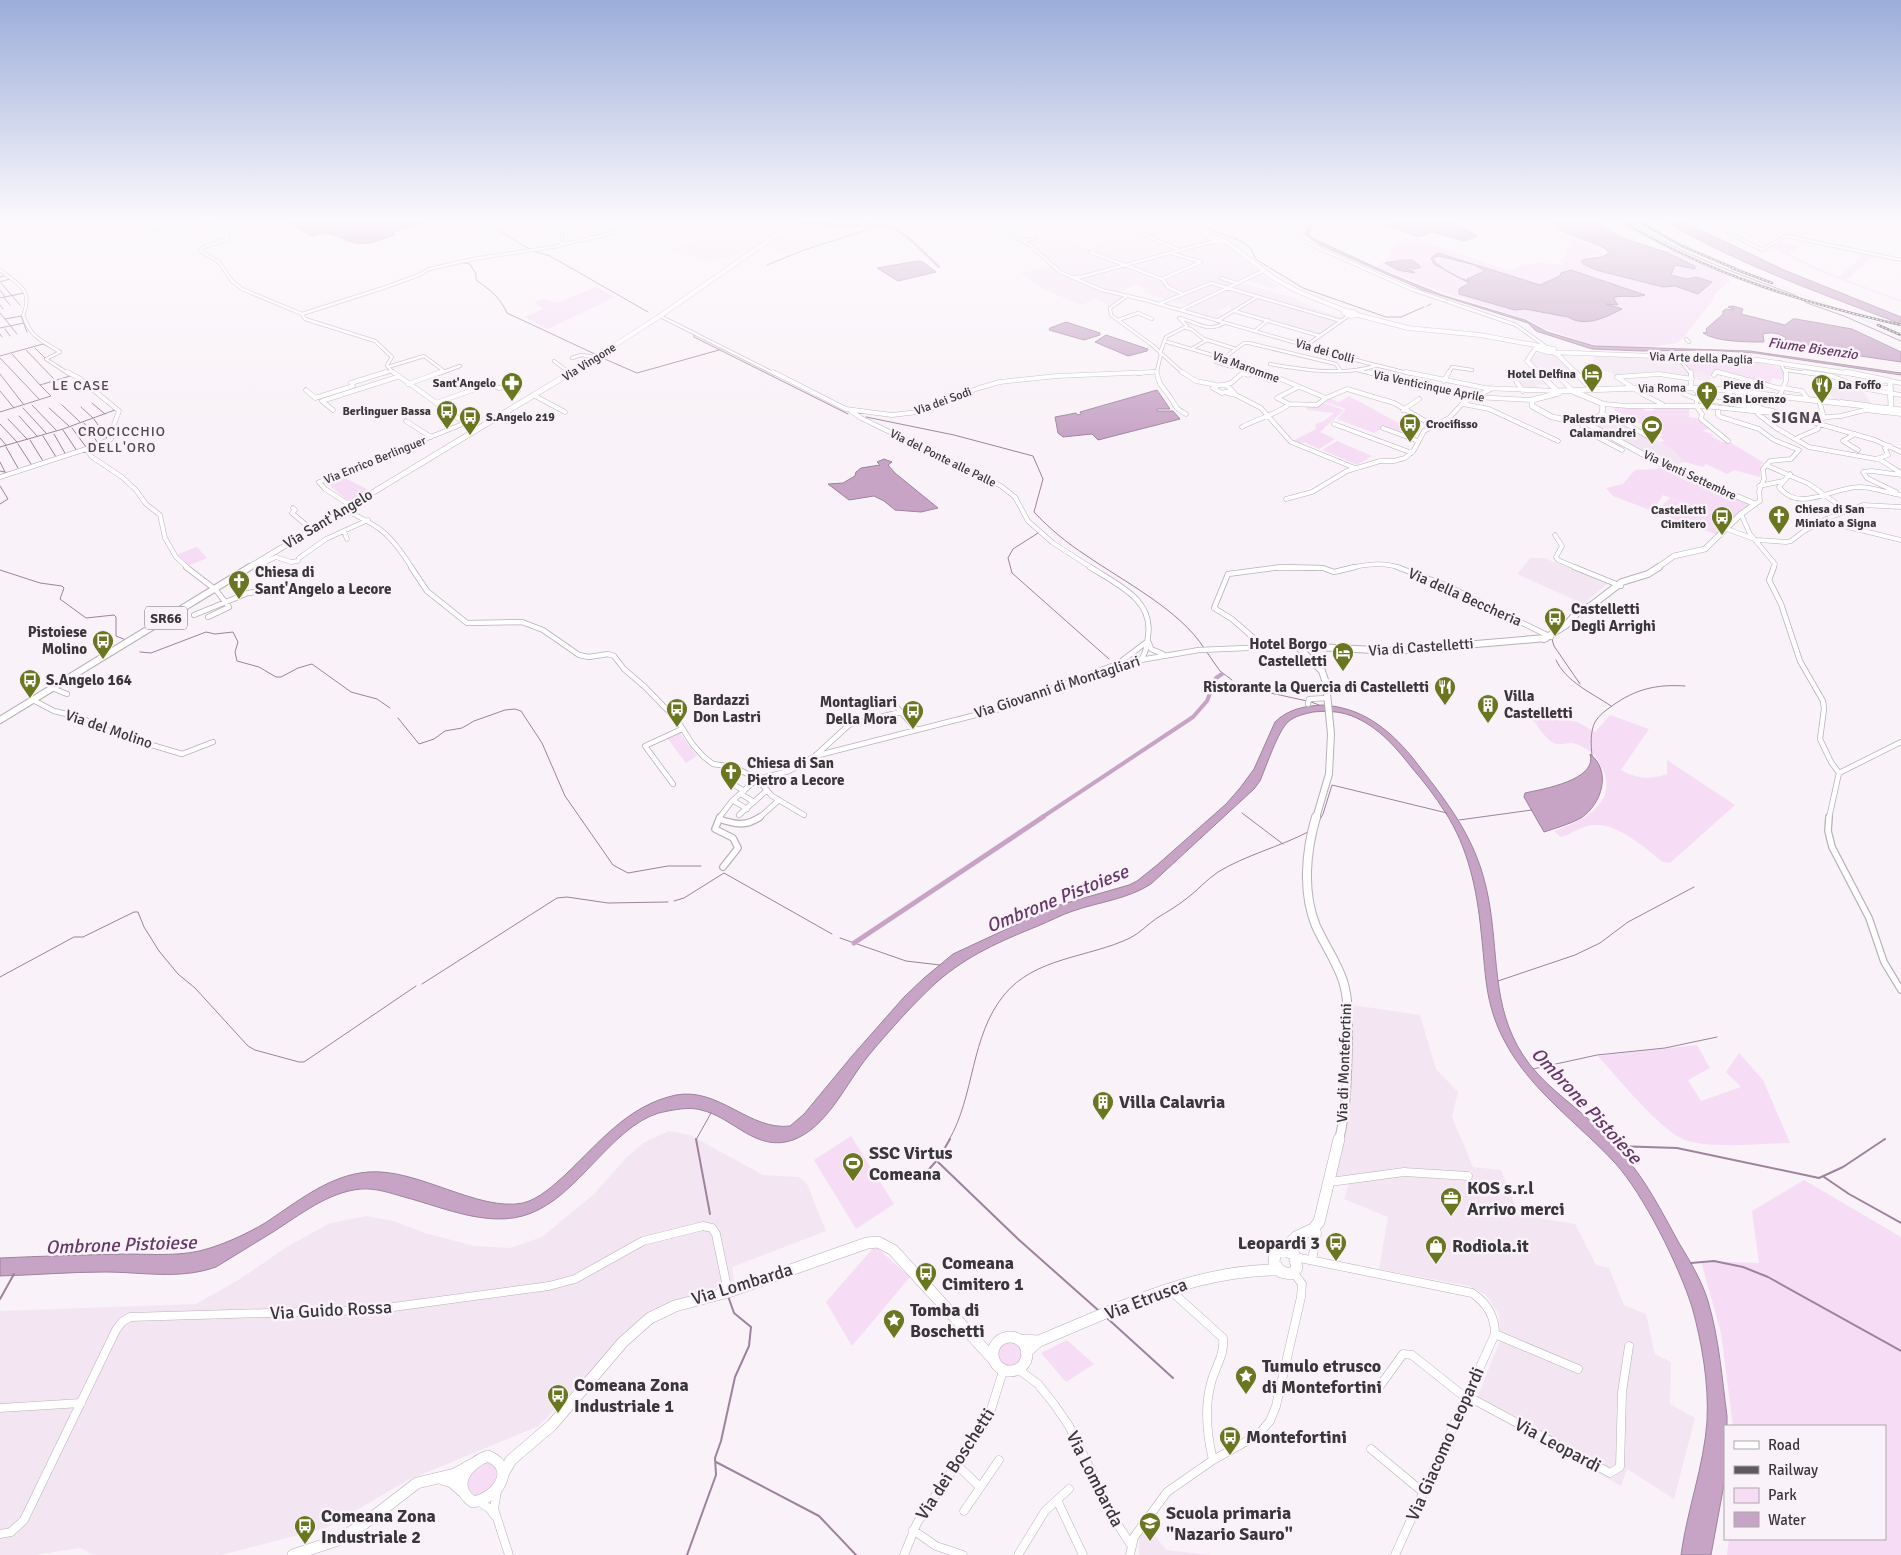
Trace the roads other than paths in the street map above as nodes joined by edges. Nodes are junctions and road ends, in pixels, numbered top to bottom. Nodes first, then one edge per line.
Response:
1 (27, 295) edge
2 (260, 295) edge
3 (362, 295) edge
4 (691, 295) edge
5 (1119, 295) edge
6 (1182, 295) edge
7 (1212, 295) edge
8 (1249, 295) edge
9 (1305, 295) edge
10 (1427, 295) edge
11 (1124, 297) junction
12 (1257, 297) junction
13 (1158, 304) junction
14 (1180, 310) junction
15 (1234, 311) junction
16 (302, 314) junction
17 (1347, 314) junction
18 (660, 316) junction
19 (1180, 318) junction
20 (1152, 319) dead end
21 (1118, 320) junction
22 (1268, 320) junction
23 (1217, 321) junction
24 (1341, 321) junction
25 (1224, 323) junction
26 (1186, 328) junction
27 (1255, 331) junction
28 (1320, 336) junction
29 (1686, 339) dead end
30 (1207, 340) junction
31 (1164, 341) junction
32 (1689, 342) dead end
33 (1307, 346) junction
34 (1539, 347) junction
35 (1193, 348) dead end
36 (1236, 349) junction
37 (1549, 349) junction
38 (1572, 352) junction
39 (1161, 355) junction
40 (1558, 355) junction
41 (597, 357) junction
42 (572, 358) dead end
43 (1223, 358) junction
44 (554, 361) dead end
45 (1681, 361) dead end
46 (1238, 363) junction
47 (1270, 364) dead end
48 (460, 366) dead end
49 (1375, 366) junction
50 (388, 367) junction
51 (1783, 367) junction
52 (1251, 368) junction
53 (1828, 369) junction
54 (1340, 370) junction
55 (1357, 370) junction
56 (1472, 370) dead end
57 (391, 371) junction
58 (444, 371) junction
59 (574, 372) junction
60 (1157, 372) junction
61 (1244, 373) junction
62 (1540, 375) junction
63 (1714, 375) dead end
64 (397, 377) junction
65 (1879, 377) dead end
66 (1561, 379) dead end
67 (1692, 379) junction
68 (1269, 380) dead end
69 (1444, 381) junction
70 (1751, 382) junction
71 (1891, 382) junction
72 (1901, 383) edge
73 (408, 384) junction
74 (1215, 386) junction
75 (1231, 387) junction
76 (1298, 387) junction
77 (1633, 388) junction
78 (1693, 388) junction
79 (1707, 388) junction
80 (1491, 389) junction
81 (1782, 389) junction
82 (306, 390) dead end
83 (518, 390) dead end
84 (1555, 390) junction
85 (1592, 390) junction
86 (1729, 390) junction
87 (1524, 391) junction
88 (1574, 391) junction
89 (1735, 391) junction
90 (1891, 391) junction
91 (1227, 393) junction
92 (1684, 394) dead end
93 (1236, 395) junction
94 (1780, 395) junction
95 (1901, 395) edge
96 (536, 396) junction
97 (1475, 397) junction
98 (1697, 397) junction
99 (1326, 398) junction
100 (1708, 398) junction
101 (1807, 398) junction
102 (1419, 399) dead end
103 (1532, 400) junction
104 (1819, 400) junction
105 (436, 403) junction
106 (1462, 403) junction
107 (1289, 404) junction
108 (1603, 404) junction
109 (1732, 404) junction
110 (1662, 405) junction
111 (1696, 406) junction
112 (1703, 406) junction
113 (1761, 407) dead end
114 (1718, 408) junction
115 (1891, 408) junction
116 (846, 409) junction
117 (333, 410) dead end
118 (1404, 410) junction
119 (1901, 410) edge
120 (565, 412) dead end
121 (1778, 412) junction
122 (1186, 414) dead end
123 (1602, 414) junction
124 (1758, 414) junction
125 (1901, 414) edge
126 (1268, 415) junction
127 (1824, 418) junction
128 (1803, 419) junction
129 (406, 421) dead end
130 (466, 423) junction
131 (1586, 423) junction
132 (1818, 423) junction
133 (1334, 424) dead end
134 (1433, 426) junction
135 (1242, 427) dead end
136 (1383, 428) dead end
137 (478, 429) junction
138 (1421, 434) junction
139 (1855, 434) junction
140 (431, 437) junction
141 (1649, 437) dead end
142 (1797, 438) junction
143 (1413, 440) junction
144 (1418, 441) junction
145 (1558, 441) dead end
146 (1728, 441) dead end
147 (1890, 446) junction
148 (1415, 447) junction
149 (1809, 447) junction
150 (86, 449) junction
151 (1622, 450) dead end
152 (1858, 450) dead end
153 (1901, 452) edge
154 (1412, 453) junction
155 (1879, 459) junction
156 (1791, 460) junction
157 (1766, 464) junction
158 (1356, 469) junction
159 (1790, 474) junction
160 (1901, 474) edge
161 (0, 477) edge
162 (1783, 481) junction
163 (1760, 486) junction
164 (1826, 494) junction
165 (1901, 494) edge
166 (1286, 499) dead end
167 (350, 505) junction
168 (1754, 505) junction
169 (1901, 507) edge
170 (293, 508) dead end
171 (343, 509) junction
172 (1847, 511) junction
173 (351, 513) junction
174 (1741, 514) junction
175 (333, 515) junction
176 (1826, 519) junction
177 (368, 520) junction
178 (310, 529) junction
179 (1727, 529) junction
180 (344, 531) junction
181 (1555, 535) dead end
182 (347, 539) dead end
183 (1757, 540) junction
184 (1901, 540) edge
185 (254, 564) junction
186 (1620, 585) junction
187 (212, 589) junction
188 (255, 592) dead end
189 (225, 602) junction
190 (194, 615) dead end
191 (208, 617) dead end
192 (1548, 637) junction
193 (1149, 640) junction
194 (1298, 646) junction
195 (1264, 647) junction
196 (1139, 648) junction
197 (1166, 654) junction
198 (1140, 659) junction
199 (1117, 664) junction
200 (52, 688) junction
201 (67, 694) dead end
202 (33, 700) junction
203 (1328, 700) junction
204 (1309, 701) dead end
205 (892, 702) dead end
206 (901, 712) junction
207 (0, 720) edge
208 (682, 729) junction
209 (917, 730) junction
210 (213, 742) dead end
211 (1901, 742) edge
212 (815, 756) junction
213 (1839, 773) junction
214 (757, 779) junction
215 (728, 781) dead end
216 (673, 784) dead end
217 (767, 790) junction
218 (742, 792) junction
219 (779, 800) junction
220 (734, 801) junction
221 (754, 802) junction
222 (747, 809) junction
223 (739, 815) dead end
224 (804, 815) dead end
225 (719, 819) junction
226 (723, 867) dead end
227 (1901, 990) edge
228 (1468, 1176) dead end
229 (1330, 1182) junction
230 (1317, 1233) dead end
231 (1294, 1239) junction
232 (1283, 1250) junction
233 (1273, 1260) junction
234 (1312, 1260) junction
235 (1295, 1262) junction
236 (1257, 1270) junction
237 (1278, 1270) junction
238 (1168, 1288) junction
239 (726, 1292) junction
240 (1495, 1334) junction
241 (975, 1340) junction
242 (1020, 1340) junction
243 (1039, 1341) junction
244 (995, 1345) junction
245 (1629, 1346) dead end
246 (1026, 1352) junction
247 (994, 1360) junction
248 (1578, 1369) dead end
249 (1019, 1370) junction
250 (1003, 1371) junction
251 (1377, 1390) dead end
252 (1467, 1397) junction
253 (81, 1403) junction
254 (0, 1408) edge
255 (523, 1449) junction
256 (1371, 1450) dead end
257 (498, 1460) junction
258 (999, 1460) dead end
259 (1213, 1460) junction
260 (956, 1464) junction
261 (471, 1465) junction
262 (502, 1474) junction
263 (437, 1479) junction
264 (498, 1487) junction
265 (980, 1487) junction
266 (1069, 1490) dead end
267 (463, 1492) junction
268 (1424, 1493) junction
269 (1057, 1500) junction
270 (478, 1502) junction
271 (964, 1511) dead end
272 (496, 1518) junction
273 (913, 1530) junction
274 (0, 1534) edge
275 (1131, 1545) junction
276 (293, 1555) edge
277 (509, 1555) edge
278 (904, 1555) edge
279 (963, 1555) edge
280 (1018, 1555) edge
281 (1083, 1555) edge
282 (1130, 1555) edge
283 (1395, 1555) edge

1 - 150 street
2 - 16 street
3 - 16 street
4 - 18 main road, Via Vingone / SR66
5 - 11 street
6 - 13 street
7 - 14 street
8 - 12 street
9 - 17 main road
10 - 34 street
11 - 13 street, Via dei Colli
11 - 21 street
12 - 15 street
12 - 24 street
13 - 14 street, Via dei Colli
14 - 19 street
14 - 23 street, Via dei Colli
15 - 22 street
15 - 23 street
16 - 50 street
17 - 24 street
17 - 34 main road
18 - 41 main road, Via Vingone / SR66
18 - 116 street, Via dei Sodi
19 - 25 street
19 - 26 street
20 - 21 street
21 - 39 street
22 - 27 street
22 - 28 street
23 - 25 street, Via dei Colli
24 - 28 street
25 - 27 street, Via dei Colli
26 - 30 street
26 - 31 street
27 - 33 street, Via dei Colli
28 - 33 street
29 - 32 street
30 - 35 street
30 - 36 street
31 - 39 street
31 - 43 street, Via Maromme
33 - 49 street, Via dei Colli
34 - 37 street
34 - 37 main road
34 - 62 main road
36 - 43 street
36 - 54 street
37 - 38 main road, Via Arte della Paglia
37 - 40 main road
38 - 40 main road
38 - 51 main road, Via Arte della Paglia
39 - 60 street
39 - 74 street
40 - 85 main road
41 - 42 street
41 - 59 main road, Via Vingone / SR66
43 - 46 street, Via Maromme
43 - 46 street
44 - 59 street
45 - 67 street
46 - 52 street, Via Maromme
47 - 54 street
48 - 58 street
49 - 55 street
49 - 69 street, Via dei Colli
50 - 57 street
50 - 58 street
51 - 53 main road, Via Arte della Paglia
51 - 81 street
51 - 90 street
52 - 61 street
52 - 76 street, Via Maromme
53 - 65 street, Via Arte della Paglia
53 - 71 main road, Via Arte della Paglia
54 - 55 street
55 - 97 street, Via Venticinque Aprile
56 - 69 street
57 - 64 street
57 - 82 street
58 - 73 street
59 - 96 main road, Via Vingone / SR66
60 - 116 street, Via dei Sodi
60 - 122 street
61 - 68 street
61 - 75 street
62 - 84 main road
62 - 87 street
63 - 70 street
64 - 73 street
64 - 117 street
66 - 88 street
67 - 77 street
67 - 78 street
69 - 80 street, Via dei Colli
70 - 81 street
70 - 89 street
71 - 72 street
71 - 90 main road
71 - 90 street
73 - 105 street
74 - 75 street
74 - 91 street
75 - 91 street
75 - 93 street
76 - 99 street, Via Maromme
76 - 107 street
77 - 78 main road, Via Roma
77 - 85 main road, Via Roma
77 - 110 street
78 - 79 main road, Via Roma
78 - 98 street
79 - 86 main road, Via Roma
79 - 100 street
80 - 87 street, Via dei Colli
80 - 97 street
81 - 94 street
81 - 101 street
83 - 105 street
84 - 87 street, Via dei Colli
84 - 88 main road, Via Roma
84 - 103 main road
85 - 88 main road, Via Roma
86 - 89 main road, Via Roma
86 - 109 street
88 - 108 main road
89 - 94 main road, Via Roma
89 - 113 street
90 - 95 street
90 - 115 main road
91 - 93 street
92 - 98 street
93 - 126 street
94 - 101 main road, Via Roma
96 - 120 street
96 - 137 main road, Via Vingone / SR66
97 - 103 street, Via Venticinque Aprile
97 - 106 street
98 - 100 street
98 - 111 street
99 - 107 street
99 - 118 street
100 - 109 street
100 - 112 street
101 - 104 main road, Via Roma
102 - 118 street
103 - 131 main road, Via Venti Settembre
104 - 115 main road, Via Roma
104 - 127 street
105 - 130 street
106 - 134 street
106 - 145 street
107 - 126 street
108 - 110 street
108 - 123 main road
109 - 121 street
110 - 111 street
111 - 112 street
111 - 146 street
112 - 114 street
114 - 124 street
114 - 156 street
115 - 119 main road, Via Roma
116 - 193 street, Via del Ponte alle Palle
118 - 134 street
121 - 124 street
121 - 128 street
123 - 131 main road
123 - 141 street
124 - 142 street
125 - 127 street
126 - 135 street
126 - 158 street
127 - 128 street
128 - 132 street
129 - 140 street, Via Enrico Berlinguer
130 - 137 street
130 - 140 street, Via Enrico Berlinguer
131 - 151 street, Via Venti Settembre
131 - 168 main road, Via Venti Settembre
132 - 139 street
132 - 142 street
133 - 154 street
134 - 138 street
136 - 143 street
137 - 167 main road, Via Sant'Angelo / SR66
138 - 143 street
138 - 144 street
139 - 147 street
139 - 152 street
140 - 167 street, Via Enrico Berlinguer
142 - 149 street
143 - 144 street
143 - 148 street
144 - 148 street
147 - 153 street
147 - 155 street
148 - 154 street
149 - 155 street
149 - 156 street
150 - 161 street
150 - 187 street
154 - 158 street
155 - 160 street
156 - 157 street
157 - 159 street
157 - 163 street
158 - 166 street
159 - 162 street
159 - 164 street
160 - 165 street
162 - 163 street
162 - 164 street
163 - 168 street
164 - 165 street
164 - 172 street
167 - 171 main road, Via Sant'Angelo / SR66
168 - 174 main road, Via di Castelletti
169 - 172 street
170 - 178 street
171 - 173 street
171 - 175 main road, Via Sant'Angelo / SR66
172 - 176 street
173 - 175 street
173 - 177 street
174 - 179 main road, Via di Castelletti
174 - 183 street
175 - 178 main road, Via Sant'Angelo / SR66
176 - 183 street
176 - 184 street
177 - 180 street
177 - 208 street
178 - 185 main road, Via Sant'Angelo / SR66
179 - 183 street
179 - 186 main road, Via di Castelletti
180 - 182 street
180 - 185 street
181 - 186 street
183 - 213 street
185 - 187 main road, Via Sant'Angelo / SR66
186 - 192 main road, Via di Castelletti
187 - 189 street
187 - 200 main road, Via Sant'Angelo / SR66
188 - 189 street
189 - 190 street
189 - 191 street
192 - 194 main road, Via di Castelletti
192 - 195 street, Via della Beccheria
193 - 196 street
193 - 197 street
193 - 198 street, Via del Ponte alle Palle
194 - 195 street, Via Giovanni di Montagliari
194 - 203 main road
195 - 197 street, Via Giovanni di Montagliari
196 - 198 street
196 - 199 street
197 - 198 street, Via Giovanni di Montagliari
198 - 199 street, Via Giovanni di Montagliari
199 - 209 street, Via Giovanni di Montagliari
200 - 201 street
200 - 202 main road, Via Sant'Angelo / SR66
202 - 207 main road, Via Sant'Angelo / SR66
202 - 210 street, Via del Molino
203 - 204 street
203 - 229 main road, Via di Montefortini
205 - 206 street
206 - 209 street
206 - 212 street
208 - 214 street
208 - 216 street
209 - 212 street, Via Giovanni di Montagliari
211 - 213 street
212 - 214 street
213 - 227 street
214 - 217 street
214 - 218 street
215 - 218 street
217 - 219 street
217 - 221 street
218 - 220 street
218 - 221 street
219 - 224 street
219 - 225 street
220 - 222 street
220 - 225 street
221 - 222 street
222 - 223 street
225 - 226 street
228 - 229 street
229 - 231 main road, Via di Montefortini
230 - 234 street
231 - 232 main road, Via di Montefortini
231 - 235 main road
232 - 233 main road, Via di Montefortini
232 - 235 main road
233 - 236 main road, Via Etrusca
233 - 237 main road
234 - 235 street
234 - 240 street
235 - 237 main road
235 - 259 street
236 - 237 main road, Via Etrusca
236 - 238 main road, Via Etrusca
238 - 243 main road, Via Etrusca
238 - 259 street
239 - 241 main road, Via Lombarda
239 - 253 street, Via Guido Rossa
239 - 255 main road, Via Lombarda
240 - 248 street
240 - 252 street, Via Giacomo Leopardi
241 - 244 main road
241 - 247 main road, Via Lombarda
242 - 243 main road, Via Etrusca
242 - 244 main road
242 - 246 main road
243 - 246 main road, Via Etrusca
244 - 247 main road
245 - 252 street, Via Leopardi
246 - 249 main road
247 - 250 main road, Via Lombarda
249 - 250 main road
249 - 275 street, Via Lombarda
250 - 260 street, Via dei Boschetti
251 - 252 street
252 - 268 street, Via Giacomo Leopardi
253 - 254 street
253 - 274 street, Via Guido Rossa
255 - 257 main road, Via Lombarda
255 - 262 main road, Via Lombarda
256 - 268 street
257 - 261 main road, Via Lombarda
257 - 262 main road
258 - 265 street
259 - 275 street
260 - 265 street
260 - 273 street, Via dei Boschetti
261 - 263 main road, Via Lombarda
261 - 267 main road
262 - 264 main road, Via Lombarda
263 - 267 main road
263 - 276 main road, Via Lombarda
264 - 270 main road
264 - 272 street
265 - 271 street
266 - 269 street
267 - 270 main road
268 - 283 street, Via Giacomo Leopardi
269 - 280 street
269 - 281 street
270 - 272 street
272 - 277 street
273 - 278 street, Via dei Boschetti
273 - 279 street
275 - 282 street

